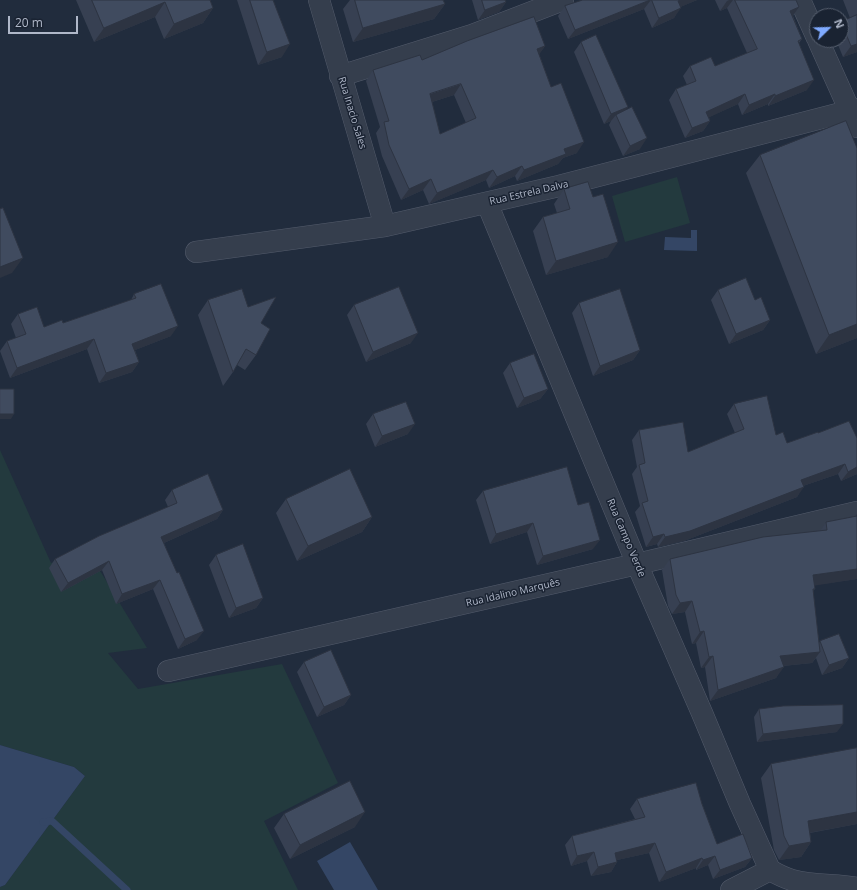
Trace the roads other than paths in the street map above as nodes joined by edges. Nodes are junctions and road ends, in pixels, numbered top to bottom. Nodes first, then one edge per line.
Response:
1 (319, 0) edge
2 (563, 0) edge
3 (800, 0) edge
4 (809, 21) edge
5 (821, 48) edge
6 (340, 76) junction
7 (855, 116) edge
8 (487, 203) junction
9 (385, 226) junction
10 (196, 252) dead end
11 (857, 512) edge
12 (637, 564) junction
13 (168, 671) dead end
14 (770, 870) junction
15 (857, 888) edge
16 (731, 890) edge

1 - 6 street, Rua Inacio Sales
2 - 6 street
3 - 4 street
5 - 7 street
6 - 9 street, Rua Inacio Sales
7 - 8 street, Rua Estrela Dalva
8 - 9 street, Rua Estrela Dalva
8 - 12 street, Rua Campo Verde
9 - 10 street, Rua Estrela Dalva
11 - 12 street, Rua Idalino Marquês
12 - 13 street, Rua Idalino Marquês
12 - 14 street, Rua Campo Verde
14 - 15 street
14 - 16 street

